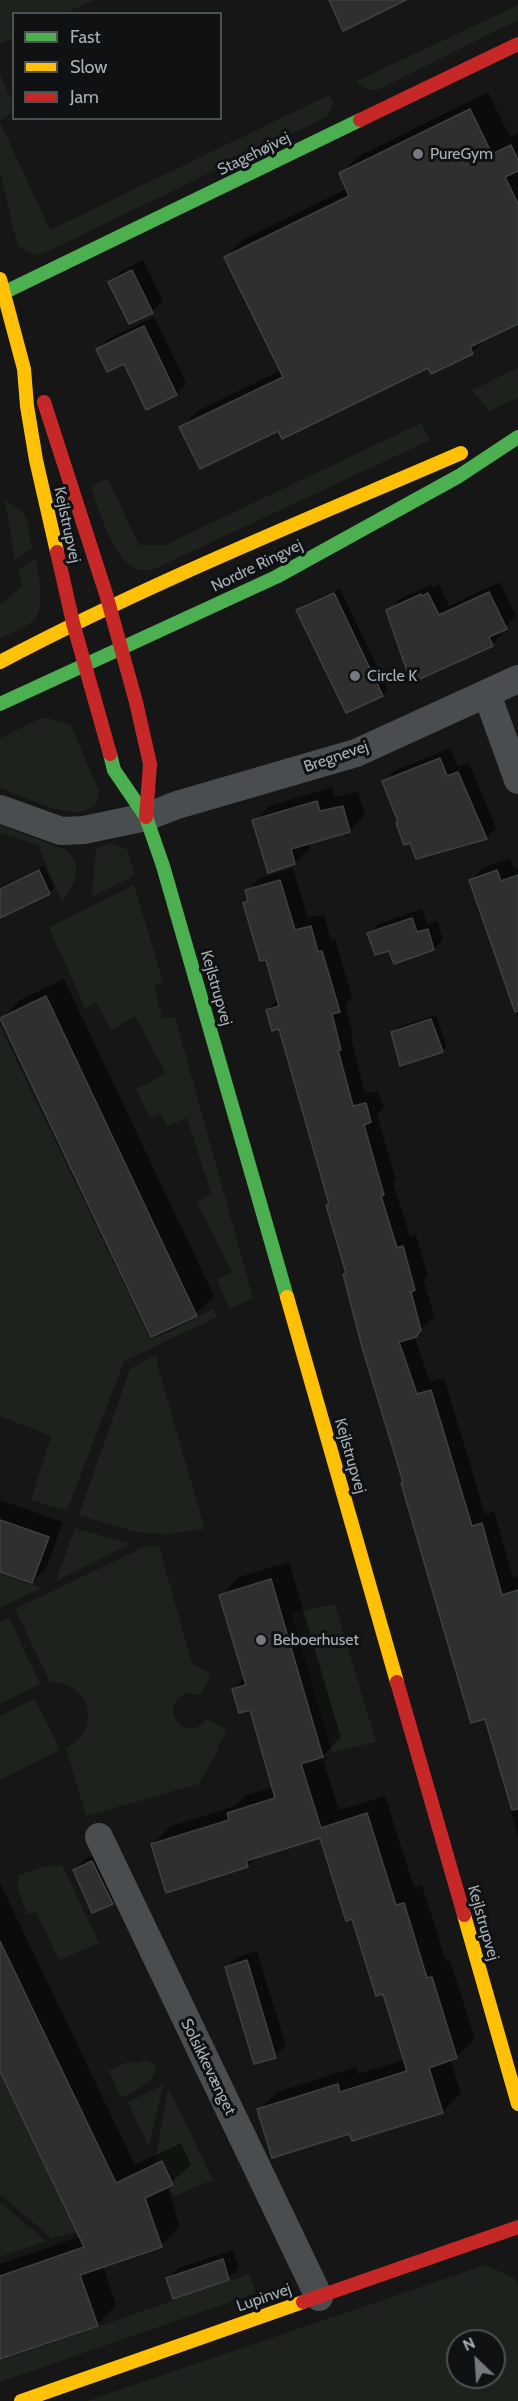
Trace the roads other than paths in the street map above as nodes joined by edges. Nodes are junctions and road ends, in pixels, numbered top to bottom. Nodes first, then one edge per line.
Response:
1 (518, 44) edge
2 (0, 279) edge
3 (3, 293) junction
4 (24, 369) junction
5 (518, 429) edge
6 (518, 437) edge
7 (110, 606) junction
8 (73, 623) junction
9 (122, 647) junction
10 (0, 662) edge
11 (85, 665) junction
12 (518, 679) edge
13 (487, 694) junction
14 (0, 704) edge
15 (518, 780) edge
16 (0, 808) edge
17 (147, 817) junction
18 (99, 1837) dead end
19 (518, 2104) edge
20 (518, 2227) edge
21 (319, 2297) junction
22 (21, 2401) edge

1 - 3 street, Stagehøjvej
2 - 3 street, Kejlstrupvej
3 - 4 street, Kejlstrupvej
4 - 7 street, Kejlstrupvej
4 - 8 street, Kejlstrupvej
5 - 7 street, Nordre Ringvej
6 - 9 street, Nordre Ringvej
7 - 8 street, Nordre Ringvej
7 - 9 street, Kejlstrupvej
8 - 10 street, Nordre Ringvej
8 - 11 street, Kejlstrupvej
9 - 11 street, Nordre Ringvej
9 - 17 street, Kejlstrupvej
11 - 14 street, Nordre Ringvej
11 - 17 street, Kejlstrupvej
12 - 13 street, Bregnevej
13 - 15 street
13 - 17 street, Bregnevej
16 - 17 street, Bregnevej
17 - 19 street, Kejlstrupvej
18 - 21 street, Solsikkevænget
20 - 21 street, Lupinvej
21 - 22 street, Lupinvej

